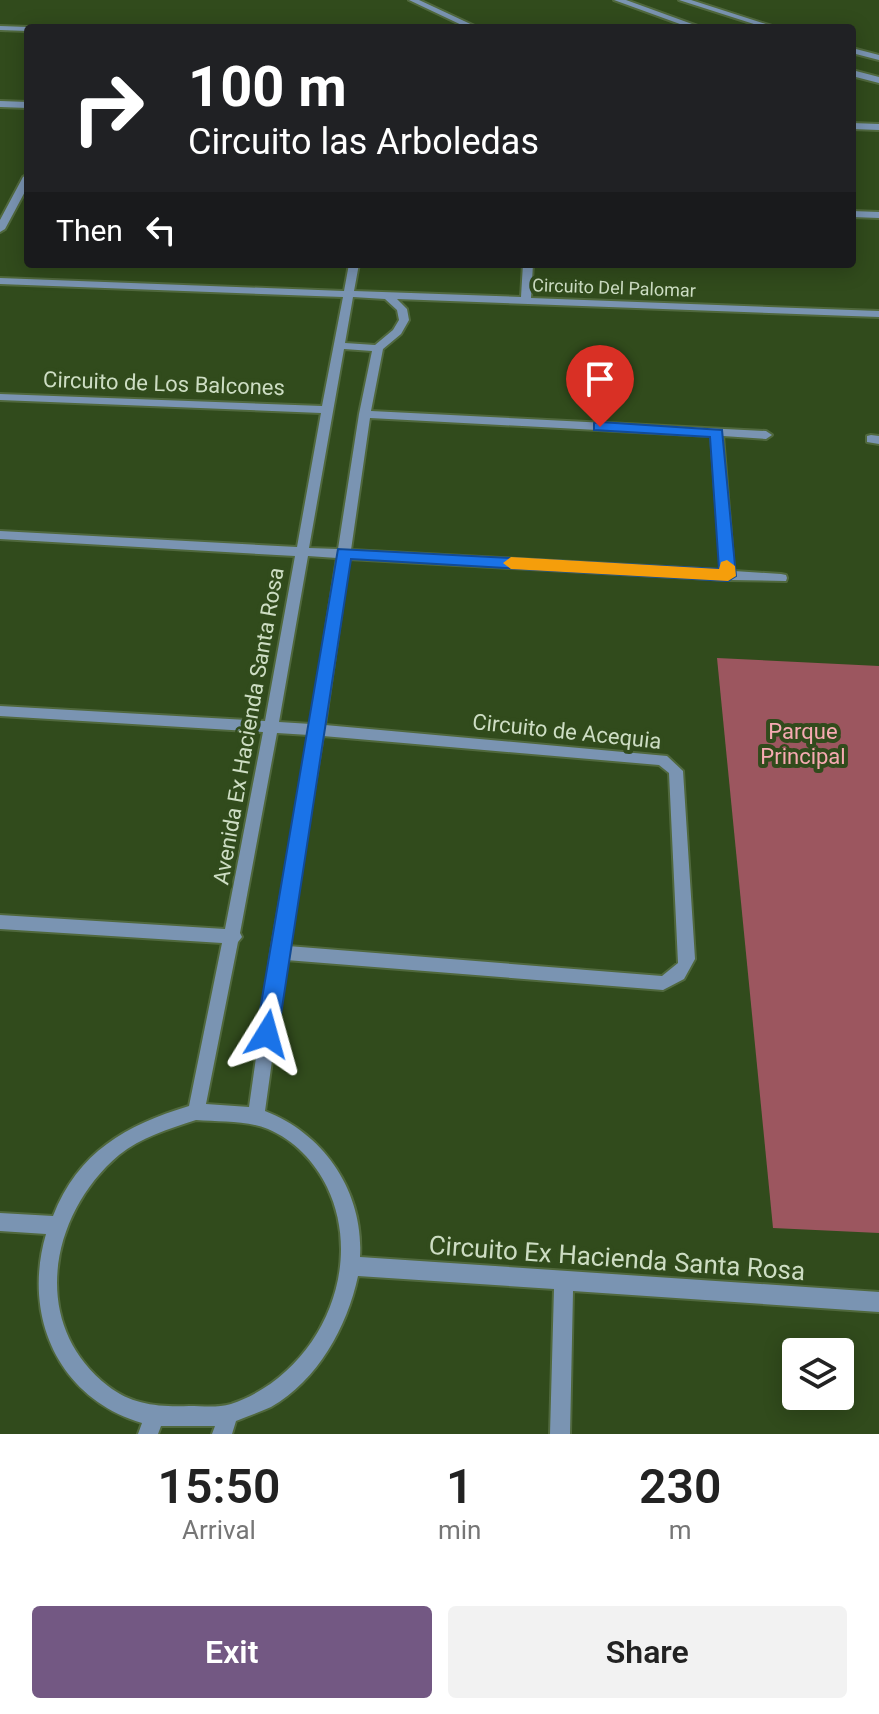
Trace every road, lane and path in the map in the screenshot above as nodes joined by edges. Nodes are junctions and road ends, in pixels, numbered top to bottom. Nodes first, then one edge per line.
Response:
1 (413, 0) edge
2 (618, 0) edge
3 (683, 0) edge
4 (466, 24) edge
5 (687, 24) edge
6 (761, 24) edge
7 (0, 28) edge
8 (24, 29) edge
9 (856, 51) edge
10 (879, 58) edge
11 (856, 74) edge
12 (879, 80) edge
13 (0, 104) edge
14 (24, 105) edge
15 (856, 126) edge
16 (879, 127) edge
17 (24, 190) edge
18 (856, 214) edge
19 (879, 215) edge
20 (0, 229) edge
21 (353, 268) edge
22 (528, 268) edge
23 (0, 281) edge
24 (348, 295) junction
25 (389, 297) junction
26 (526, 301) junction
27 (879, 314) edge
28 (340, 346) junction
29 (378, 348) junction
30 (0, 397) edge
31 (327, 410) junction
32 (365, 414) junction
33 (717, 433) junction
34 (766, 435) dead end
35 (0, 535) edge
36 (303, 551) junction
37 (344, 553) junction
38 (728, 576) junction
39 (781, 578) dead end
40 (0, 711) edge
41 (273, 727) junction
42 (317, 730) junction
43 (0, 922) edge
44 (234, 937) junction
45 (279, 952) junction
46 (196, 1112) junction
47 (256, 1117) junction
48 (0, 1222) edge
49 (57, 1226) junction
50 (352, 1266) junction
51 (564, 1281) junction
52 (879, 1302) edge
53 (229, 1414) junction
54 (151, 1426) edge
55 (222, 1434) edge
56 (560, 1434) edge

1 - 4 street
2 - 5 street
3 - 6 street
7 - 8 street
9 - 10 street
11 - 12 street
13 - 14 street
15 - 16 street
17 - 20 street
18 - 19 street
21 - 24 street, Avenida Ex Hacienda Santa Rosa
22 - 26 street
23 - 24 street, Circuito Del Palomar
24 - 25 street, Circuito Del Palomar
24 - 28 street, Avenida Ex Hacienda Santa Rosa
25 - 26 street, Circuito Del Palomar
25 - 29 street
26 - 27 street, Circuito Del Palomar
28 - 29 street
28 - 31 street, Avenida Ex Hacienda Santa Rosa
29 - 32 street
30 - 31 street, Circuito de Los Balcones
31 - 36 street, Avenida Ex Hacienda Santa Rosa
32 - 33 street
32 - 37 street
33 - 34 street
33 - 38 street
35 - 36 street
36 - 37 street
36 - 41 street, Avenida Ex Hacienda Santa Rosa
37 - 38 street
37 - 42 street
38 - 39 street
40 - 41 street, Circuito de Acequia
41 - 42 street, Circuito de Acequia
41 - 44 street, Avenida Ex Hacienda Santa Rosa
42 - 45 street
42 - 45 street, Circuito de Acequia
43 - 44 street
44 - 46 street, Avenida Ex Hacienda Santa Rosa
45 - 47 street
46 - 47 street
46 - 49 street
47 - 50 street
48 - 49 street
49 - 54 street
50 - 51 street, Circuito Ex Hacienda Santa Rosa
50 - 53 street
51 - 52 street, Circuito Ex Hacienda Santa Rosa
51 - 56 street
53 - 54 street
53 - 55 street

